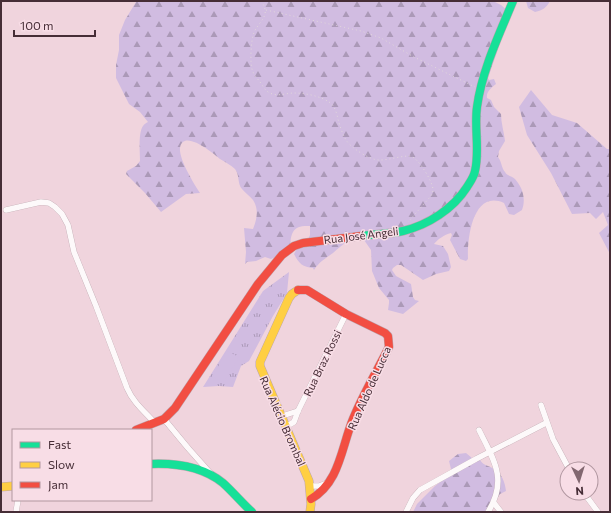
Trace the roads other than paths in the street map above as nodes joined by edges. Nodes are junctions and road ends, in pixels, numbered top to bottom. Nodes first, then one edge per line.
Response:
1 (513, 1) edge
2 (6, 210) dead end
3 (346, 314) junction
4 (541, 405) dead end
5 (298, 411) junction
6 (282, 416) junction
7 (164, 419) junction
8 (154, 422) junction
9 (546, 423) junction
10 (287, 426) junction
11 (138, 429) edge
12 (479, 430) dead end
13 (490, 451) junction
14 (565, 461) edge
15 (152, 464) edge
16 (214, 476) junction
17 (328, 483) junction
18 (12, 486) edge
19 (310, 486) junction
20 (1, 487) edge
21 (311, 499) junction
22 (18, 501) edge
23 (590, 501) edge
24 (494, 503) junction
25 (16, 512) edge
26 (252, 512) edge
27 (310, 512) edge
28 (406, 512) edge
29 (488, 512) edge
30 (501, 512) edge
31 (598, 512) edge

1 - 7 street, Rua José Angeli
2 - 8 street
3 - 5 street, Rua Braz Rossi
3 - 6 street, Rua Alécio Brombal
3 - 17 street, Rua Aldo de Lucca
4 - 9 street
5 - 6 street
5 - 10 street, Rua Braz Rossi
6 - 10 street, Rua Alécio Brombal
7 - 8 street
7 - 16 street
8 - 11 street
9 - 13 street
9 - 14 street
10 - 19 street, Rua Alécio Brombal
12 - 13 street
13 - 24 street
13 - 28 street
15 - 16 street
16 - 26 street
17 - 19 street
17 - 21 street, Rua Aldo de Lucca
18 - 20 street
19 - 21 street, Rua Alécio Brombal
21 - 27 street, Rua Alécio Brombal
22 - 25 street
23 - 31 street
24 - 29 street
24 - 30 street

